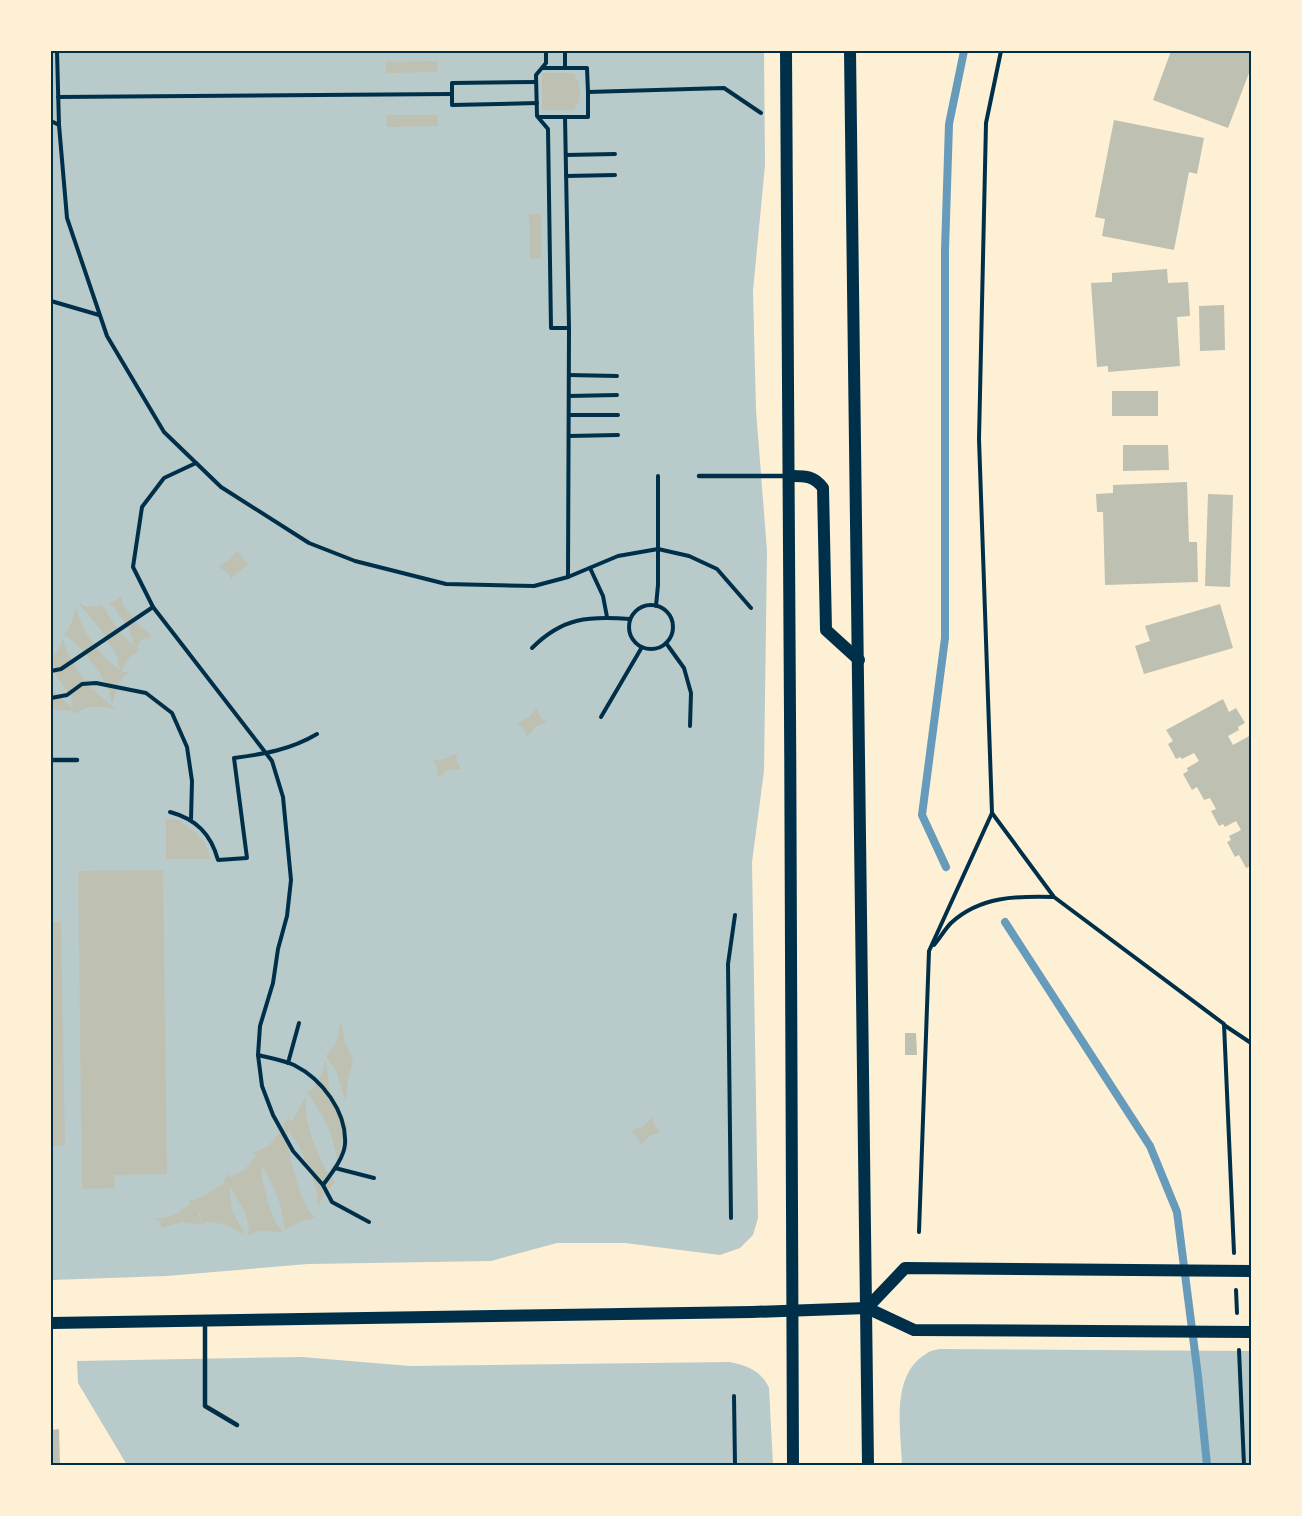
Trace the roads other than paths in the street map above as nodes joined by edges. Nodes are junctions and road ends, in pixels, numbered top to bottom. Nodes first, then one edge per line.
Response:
1 (786, 51) edge
2 (850, 51) edge
3 (699, 476) dead end
4 (789, 476) junction
5 (859, 660) junction
6 (51, 760) edge
7 (77, 760) dead end
8 (1251, 1271) edge
9 (867, 1308) junction
10 (793, 1311) junction
11 (205, 1320) junction
12 (51, 1323) edge
13 (1251, 1332) edge
14 (237, 1425) dead end
15 (793, 1465) edge
16 (868, 1465) edge

1 - 4 main road
2 - 5 main road
3 - 4 lane
4 - 5 main road
4 - 10 main road
5 - 9 main road
6 - 7 lane
8 - 9 main road
9 - 10 main road
9 - 13 main road
9 - 16 main road
10 - 11 main road
10 - 15 main road
11 - 12 main road
11 - 14 lane

